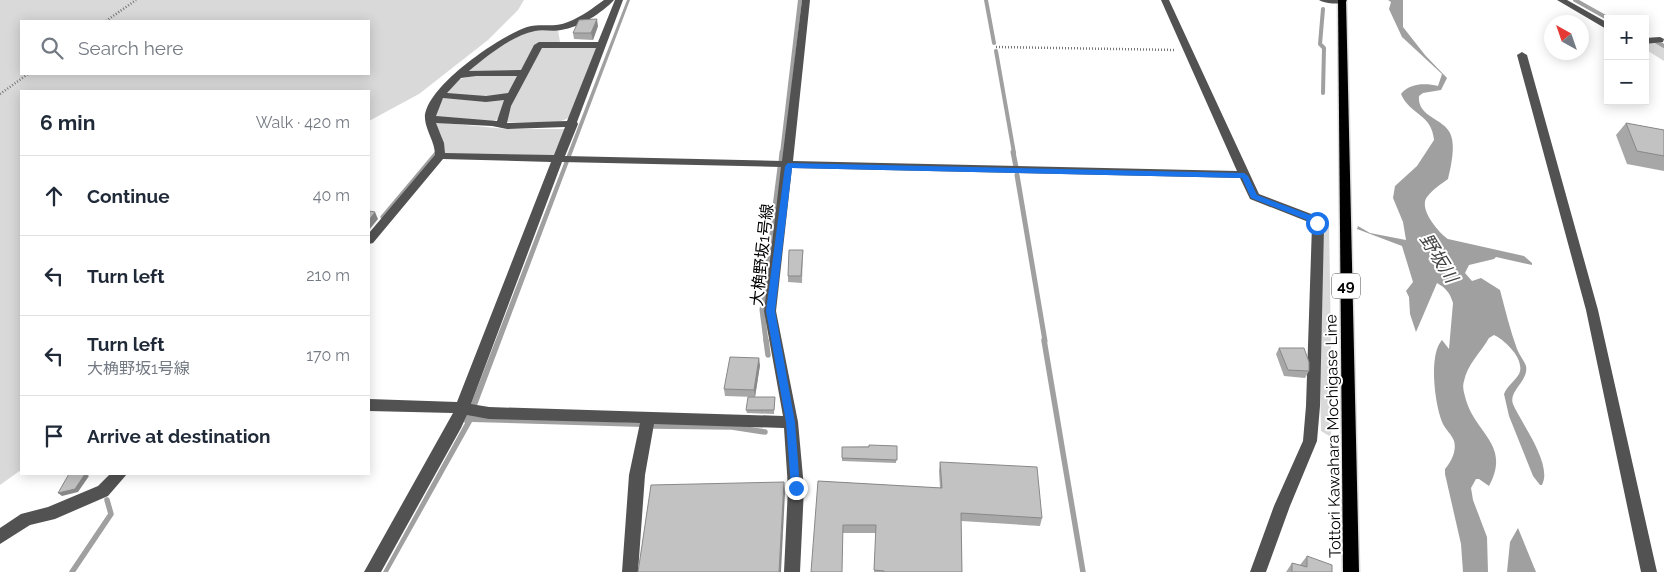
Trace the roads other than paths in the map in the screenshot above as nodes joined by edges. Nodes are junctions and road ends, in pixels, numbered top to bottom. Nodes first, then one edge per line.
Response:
1 (610, 0) edge
2 (619, 0) edge
3 (806, 0) edge
4 (1165, 0) edge
5 (1323, 0) edge
6 (1342, 0) edge
7 (1561, 0) edge
8 (577, 20) junction
9 (603, 21) junction
10 (1604, 25) edge
11 (1663, 40) edge
12 (1649, 41) edge
13 (603, 45) junction
14 (1522, 55) dead end
15 (524, 73) junction
16 (460, 75) junction
17 (441, 95) junction
18 (511, 96) junction
19 (430, 119) junction
20 (572, 124) junction
21 (501, 125) junction
22 (440, 156) junction
23 (559, 159) junction
24 (788, 166) junction
25 (1244, 176) junction
26 (370, 239) edge
27 (370, 405) edge
28 (461, 408) junction
29 (648, 418) junction
30 (791, 422) junction
31 (119, 475) edge
32 (0, 537) edge
33 (372, 572) edge
34 (630, 572) edge
35 (792, 572) edge
36 (1258, 572) edge
37 (1352, 572) edge
38 (1649, 572) edge

1 - 8 street
2 - 9 street
3 - 24 street, 大桷野坂1号線
4 - 25 street
5 - 6 street
6 - 37 main road, Tottori Kawahara Mochigase Line / 49
7 - 10 street
8 - 9 street
8 - 16 street
9 - 13 street
11 - 12 street
13 - 15 street
13 - 20 street
14 - 38 street
15 - 16 street
15 - 18 street
16 - 17 street
17 - 18 street
17 - 19 street
18 - 21 street
19 - 21 street
19 - 22 street
20 - 21 street
20 - 23 street
22 - 23 street
22 - 26 street
23 - 24 street
23 - 28 street
24 - 25 street
24 - 30 street, 大桷野坂1号線
25 - 36 street
27 - 28 street
28 - 29 street
28 - 33 street
29 - 30 street
29 - 34 street
30 - 35 street, 大桷野坂1号線
31 - 32 street

